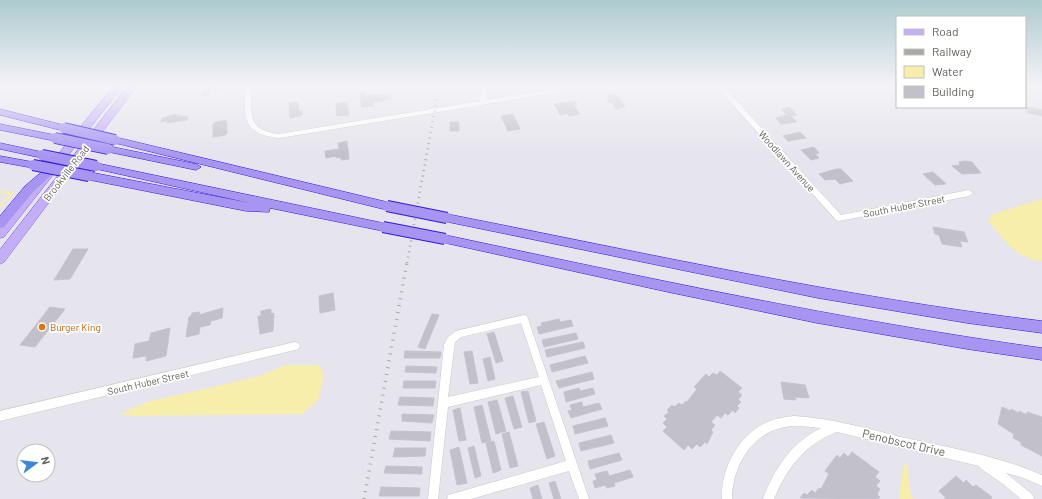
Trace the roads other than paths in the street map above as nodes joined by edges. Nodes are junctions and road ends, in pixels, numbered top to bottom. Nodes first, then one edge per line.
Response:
1 (99, 109) edge
2 (115, 109) edge
3 (249, 109) edge
4 (445, 109) edge
5 (740, 109) edge
6 (0, 112) edge
7 (0, 127) edge
8 (0, 146) edge
9 (0, 159) edge
10 (54, 166) junction
11 (321, 191) junction
12 (969, 193) dead end
13 (310, 214) junction
14 (838, 218) joint
15 (0, 224) edge
16 (0, 234) edge
17 (0, 259) edge
18 (1042, 327) edge
19 (295, 346) dead end
20 (1042, 354) edge
21 (544, 380) junction
22 (444, 402) junction
23 (0, 416) edge
24 (837, 426) junction
25 (971, 458) junction
26 (572, 465) junction
27 (1042, 481) edge
28 (433, 499) edge
29 (452, 499) edge
30 (584, 499) edge
31 (727, 499) edge
32 (768, 499) edge
33 (1029, 499) edge

1 - 10 main road, Brookville Road
2 - 17 main road, Brookville Road
3 - 4 street
5 - 14 street, Woodlawn Avenue
6 - 11 highway, bridge
7 - 11 highway, bridge
8 - 13 highway, bridge
9 - 13 highway, bridge
10 - 15 highway
10 - 16 main road, Brookville Road
11 - 18 highway, bridge
12 - 14 street, South Huber Street
13 - 20 highway, bridge
19 - 23 street, South Huber Street
21 - 22 street
21 - 22 street
21 - 26 street
22 - 28 street
24 - 25 street, Penobscot Drive
24 - 31 street, Penobscot Drive
24 - 32 street
25 - 27 street
25 - 33 street
26 - 29 street
26 - 30 street

